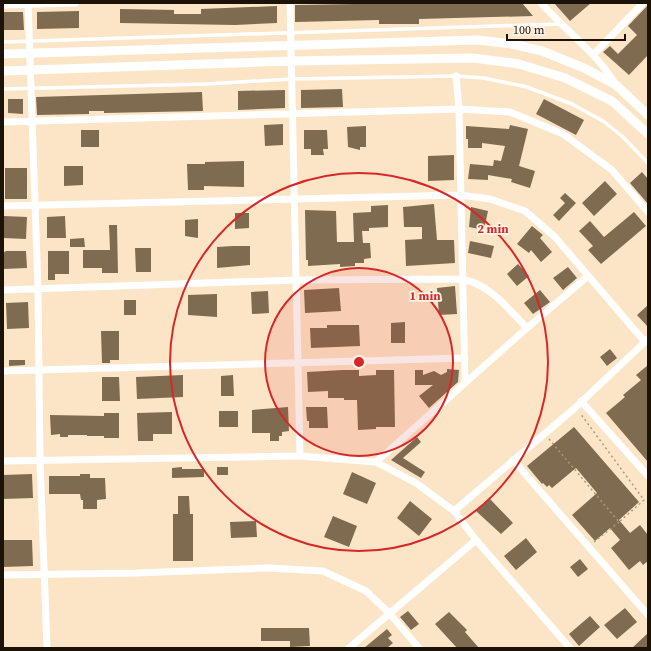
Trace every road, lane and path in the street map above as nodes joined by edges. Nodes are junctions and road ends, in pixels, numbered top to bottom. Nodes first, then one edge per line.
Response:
1 (75, 3) edge
2 (290, 3) edge
3 (541, 3) edge
4 (643, 3) edge
5 (28, 4) edge
6 (3, 5) edge
7 (560, 24) junction
8 (291, 32) junction
9 (29, 41) junction
10 (3, 42) edge
11 (291, 45) junction
12 (3, 54) edge
13 (30, 54) junction
14 (592, 55) junction
15 (292, 60) junction
16 (31, 70) junction
17 (3, 71) edge
18 (456, 76) junction
19 (292, 79) junction
20 (616, 85) junction
21 (32, 88) junction
22 (3, 89) edge
23 (459, 109) junction
24 (293, 114) junction
25 (648, 115) edge
26 (3, 122) edge
27 (33, 122) junction
28 (648, 134) edge
29 (648, 162) edge
30 (460, 195) junction
31 (295, 198) junction
32 (3, 206) edge
33 (35, 206) junction
34 (648, 212) edge
35 (588, 276) junction
36 (462, 279) junction
37 (296, 280) junction
38 (38, 289) junction
39 (3, 290) edge
40 (526, 328) junction
41 (646, 340) edge
42 (465, 358) junction
43 (298, 362) junction
44 (39, 370) junction
45 (3, 371) edge
46 (466, 382) junction
47 (581, 401) junction
48 (576, 407) junction
49 (544, 433) junction
50 (300, 456) junction
51 (40, 460) junction
52 (513, 460) junction
53 (3, 461) edge
54 (376, 462) junction
55 (648, 476) edge
56 (454, 511) junction
57 (619, 522) junction
58 (476, 540) junction
59 (588, 547) junction
60 (46, 574) junction
61 (3, 576) edge
62 (390, 614) junction
63 (648, 615) edge
64 (47, 648) edge
65 (349, 648) edge
66 (419, 648) edge
67 (570, 648) edge

1 - 5 street
2 - 8 street
3 - 7 street
4 - 14 street
5 - 6 street
5 - 9 street
7 - 8 lane
7 - 14 street
8 - 9 lane
8 - 11 street
9 - 10 lane
9 - 13 street
11 - 13 street
11 - 15 street
11 - 20 street
12 - 13 street
13 - 16 street
14 - 20 street
15 - 16 street
15 - 19 street
15 - 28 street
16 - 17 street
16 - 21 street
18 - 19 lane
18 - 23 street
18 - 29 lane
19 - 21 lane
19 - 24 street
20 - 25 street
21 - 22 lane
21 - 27 street
23 - 24 street
23 - 30 street
23 - 34 street
24 - 27 street
24 - 31 street
26 - 27 street
27 - 33 street
30 - 31 street
30 - 35 street
30 - 36 street
31 - 33 street
31 - 37 street
32 - 33 street
33 - 38 street
35 - 40 street
35 - 41 street
36 - 37 street
36 - 40 street
36 - 42 street
37 - 38 street
37 - 43 street
38 - 39 street
38 - 44 street
40 - 46 street
41 - 47 street
42 - 43 street
42 - 46 street
43 - 44 street
43 - 50 street
44 - 45 street
44 - 51 street
46 - 54 street
47 - 48 street
47 - 55 street
48 - 49 street
48 - 57 path
49 - 52 street
49 - 57 path
50 - 51 street
50 - 54 street
51 - 53 street
51 - 60 street
52 - 56 street
52 - 59 street
54 - 56 street
56 - 58 street
57 - 59 path
58 - 62 street
58 - 67 street
59 - 63 street
60 - 61 street
60 - 62 street
60 - 64 street
62 - 65 street
62 - 66 street

